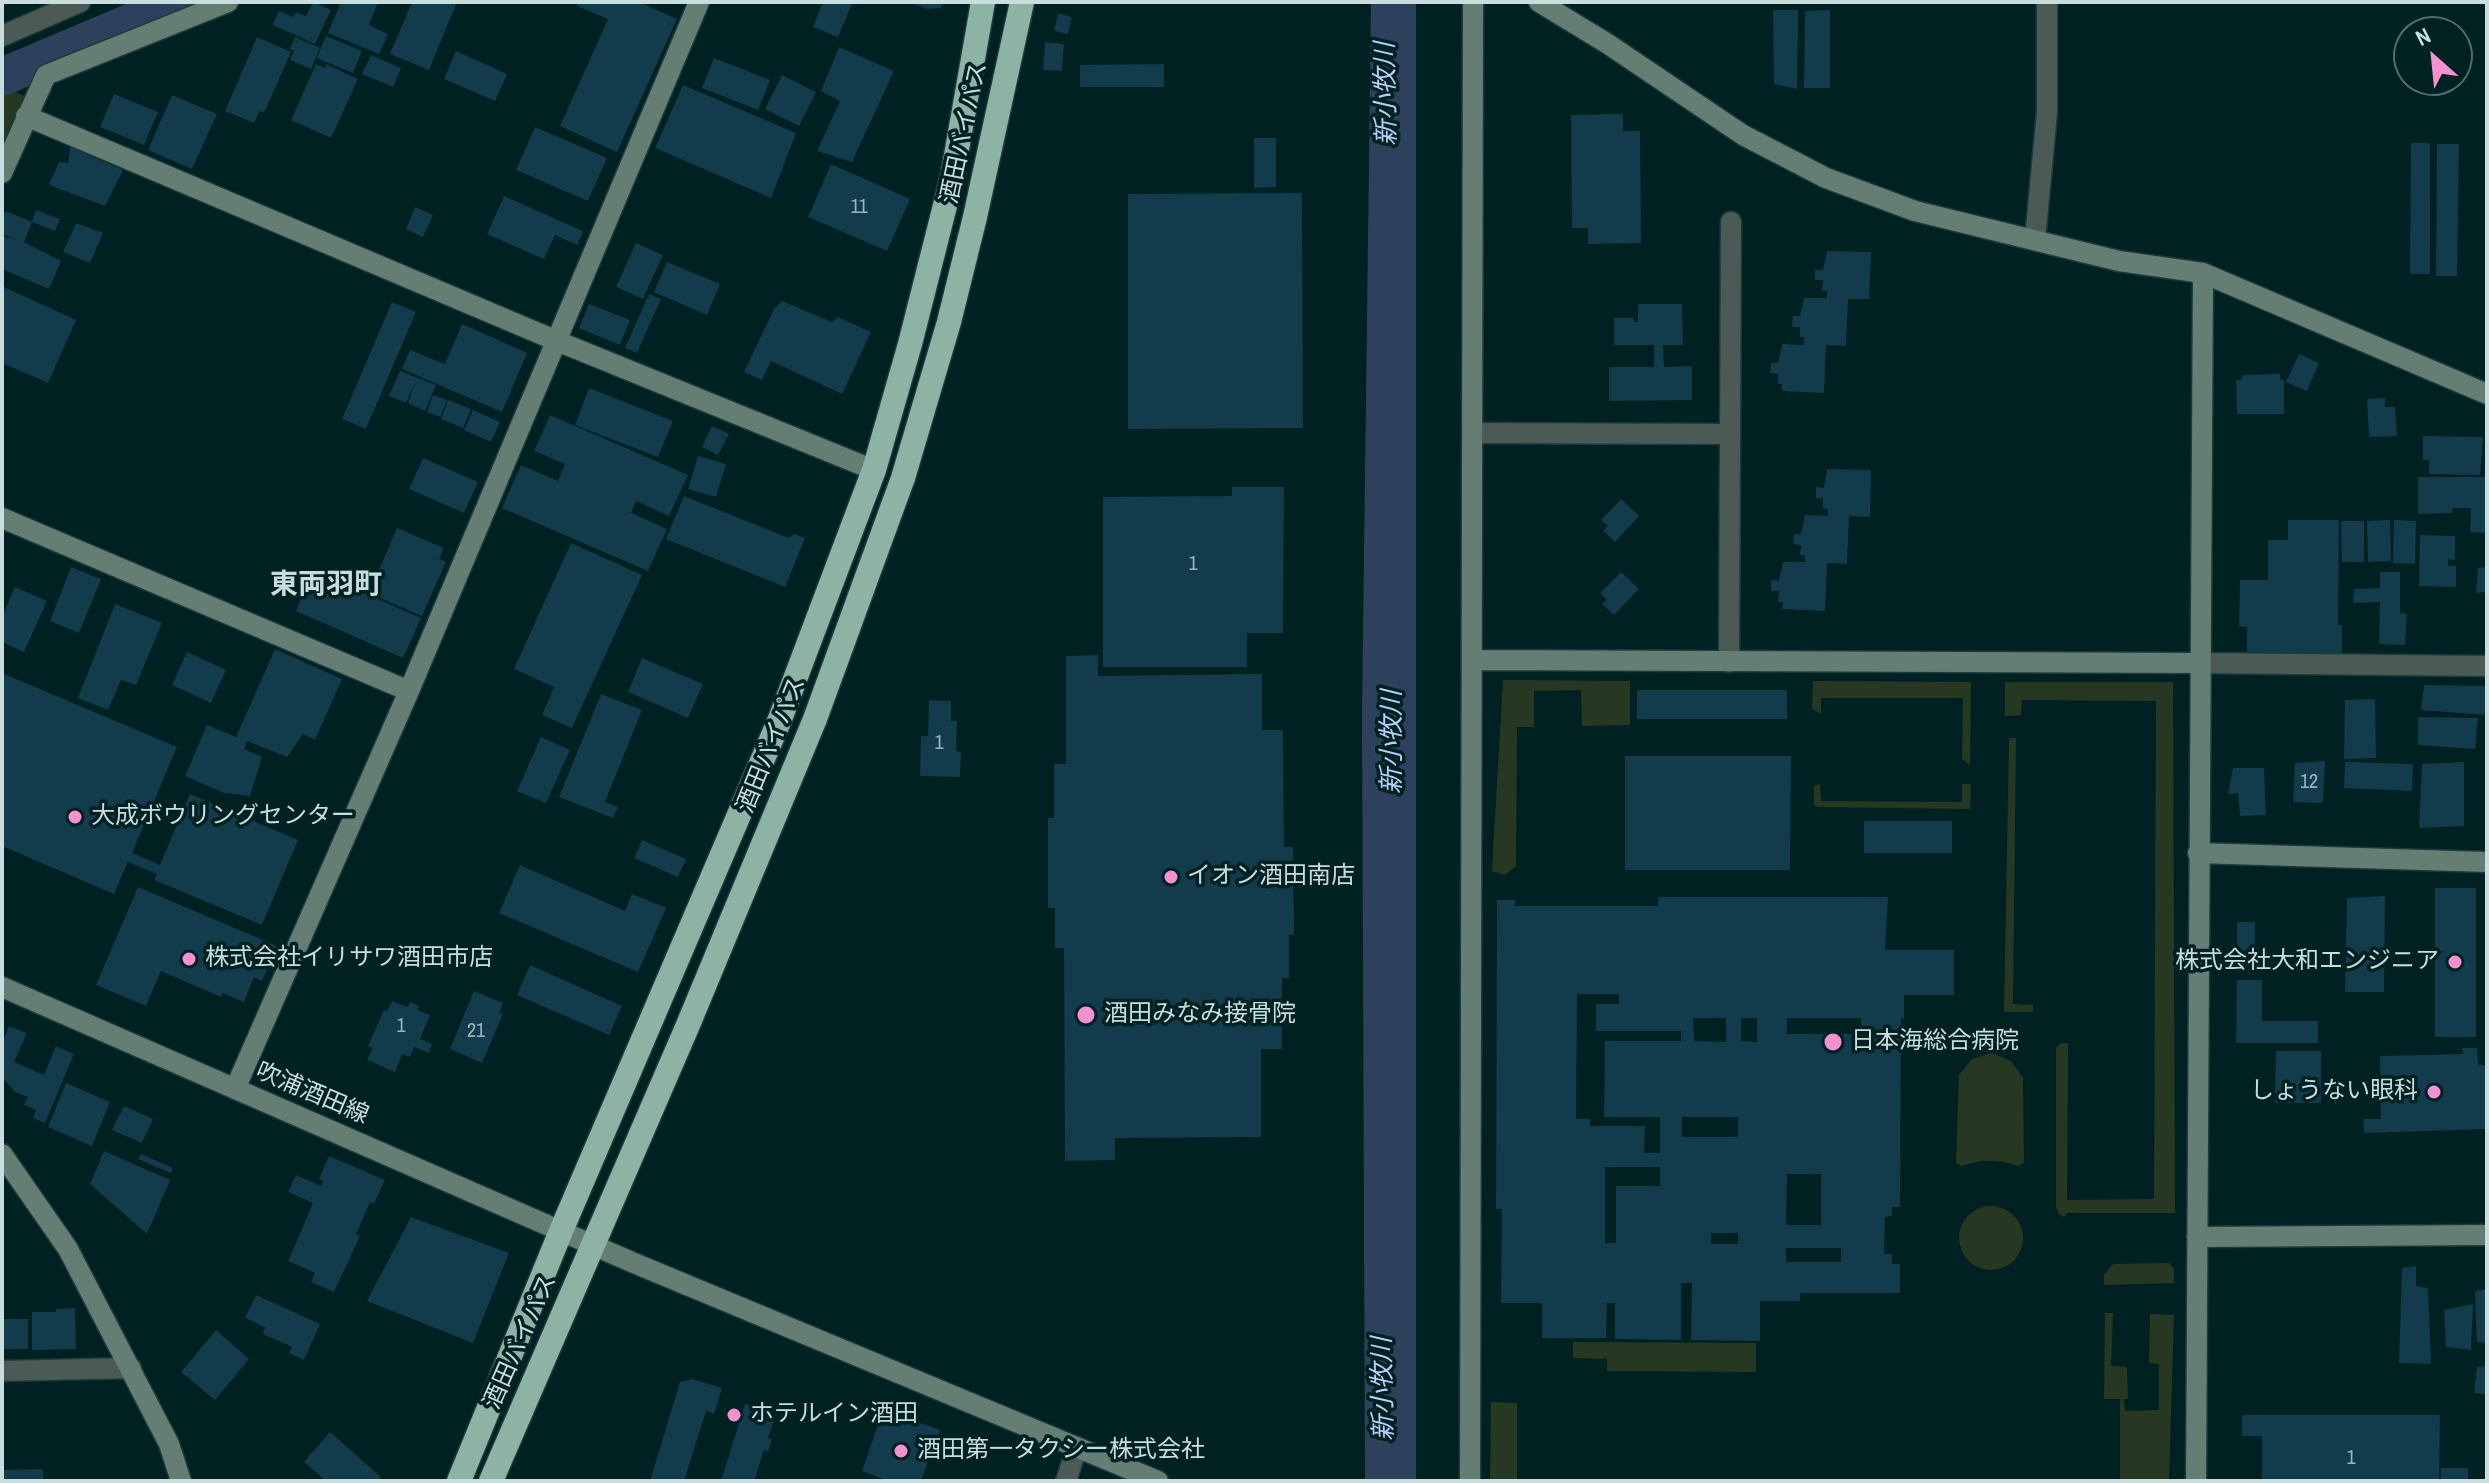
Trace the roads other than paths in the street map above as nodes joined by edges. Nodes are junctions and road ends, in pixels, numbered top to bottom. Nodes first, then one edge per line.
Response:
1 (80, 2) edge
2 (228, 2) edge
3 (699, 2) edge
4 (983, 2) edge
5 (1022, 2) edge
6 (1473, 2) edge
7 (1539, 2) edge
8 (2047, 2) edge
9 (2, 36) edge
10 (26, 116) junction
11 (2, 173) edge
12 (1731, 222) dead end
13 (2035, 240) junction
14 (2203, 273) junction
15 (557, 341) junction
16 (2487, 394) edge
17 (1472, 433) junction
18 (1730, 434) junction
19 (874, 470) junction
20 (2, 518) edge
21 (1472, 660) junction
22 (1729, 662) junction
23 (2199, 663) junction
24 (2487, 666) edge
25 (409, 691) junction
26 (2198, 853) junction
27 (2487, 862) edge
28 (5, 989) edge
29 (235, 1089) junction
30 (2, 1154) edge
31 (561, 1231) junction
32 (2487, 1235) edge
33 (2197, 1237) junction
34 (593, 1244) junction
35 (131, 1368) junction
36 (2, 1371) edge
37 (1077, 1447) junction
38 (181, 1481) edge
39 (459, 1481) edge
40 (491, 1481) edge
41 (1066, 1481) edge
42 (1158, 1481) edge
43 (1470, 1481) edge
44 (2196, 1481) edge

1 - 9 street
2 - 10 street
3 - 15 street
4 - 19 highway, 酒田バイパス
5 - 34 highway, 酒田バイパス
6 - 17 street
7 - 13 street
8 - 13 street
10 - 11 street
10 - 15 street
12 - 18 street
13 - 14 street
14 - 16 street
14 - 23 street
15 - 19 street
15 - 25 street
17 - 18 street
17 - 21 street
18 - 22 street
19 - 31 highway, 酒田バイパス
20 - 25 street
21 - 22 street
21 - 43 street
22 - 23 street
23 - 24 street
23 - 26 street
25 - 29 street
26 - 27 street
26 - 33 street
28 - 29 street, 吹浦酒田線
29 - 31 street, 吹浦酒田線
30 - 35 street
31 - 34 street, 吹浦酒田線
31 - 39 highway, 酒田バイパス
32 - 33 street
33 - 44 street
34 - 37 street, 吹浦酒田線
34 - 40 highway, 酒田バイパス
35 - 36 street
35 - 38 street
37 - 41 street
37 - 42 street, 吹浦酒田線

